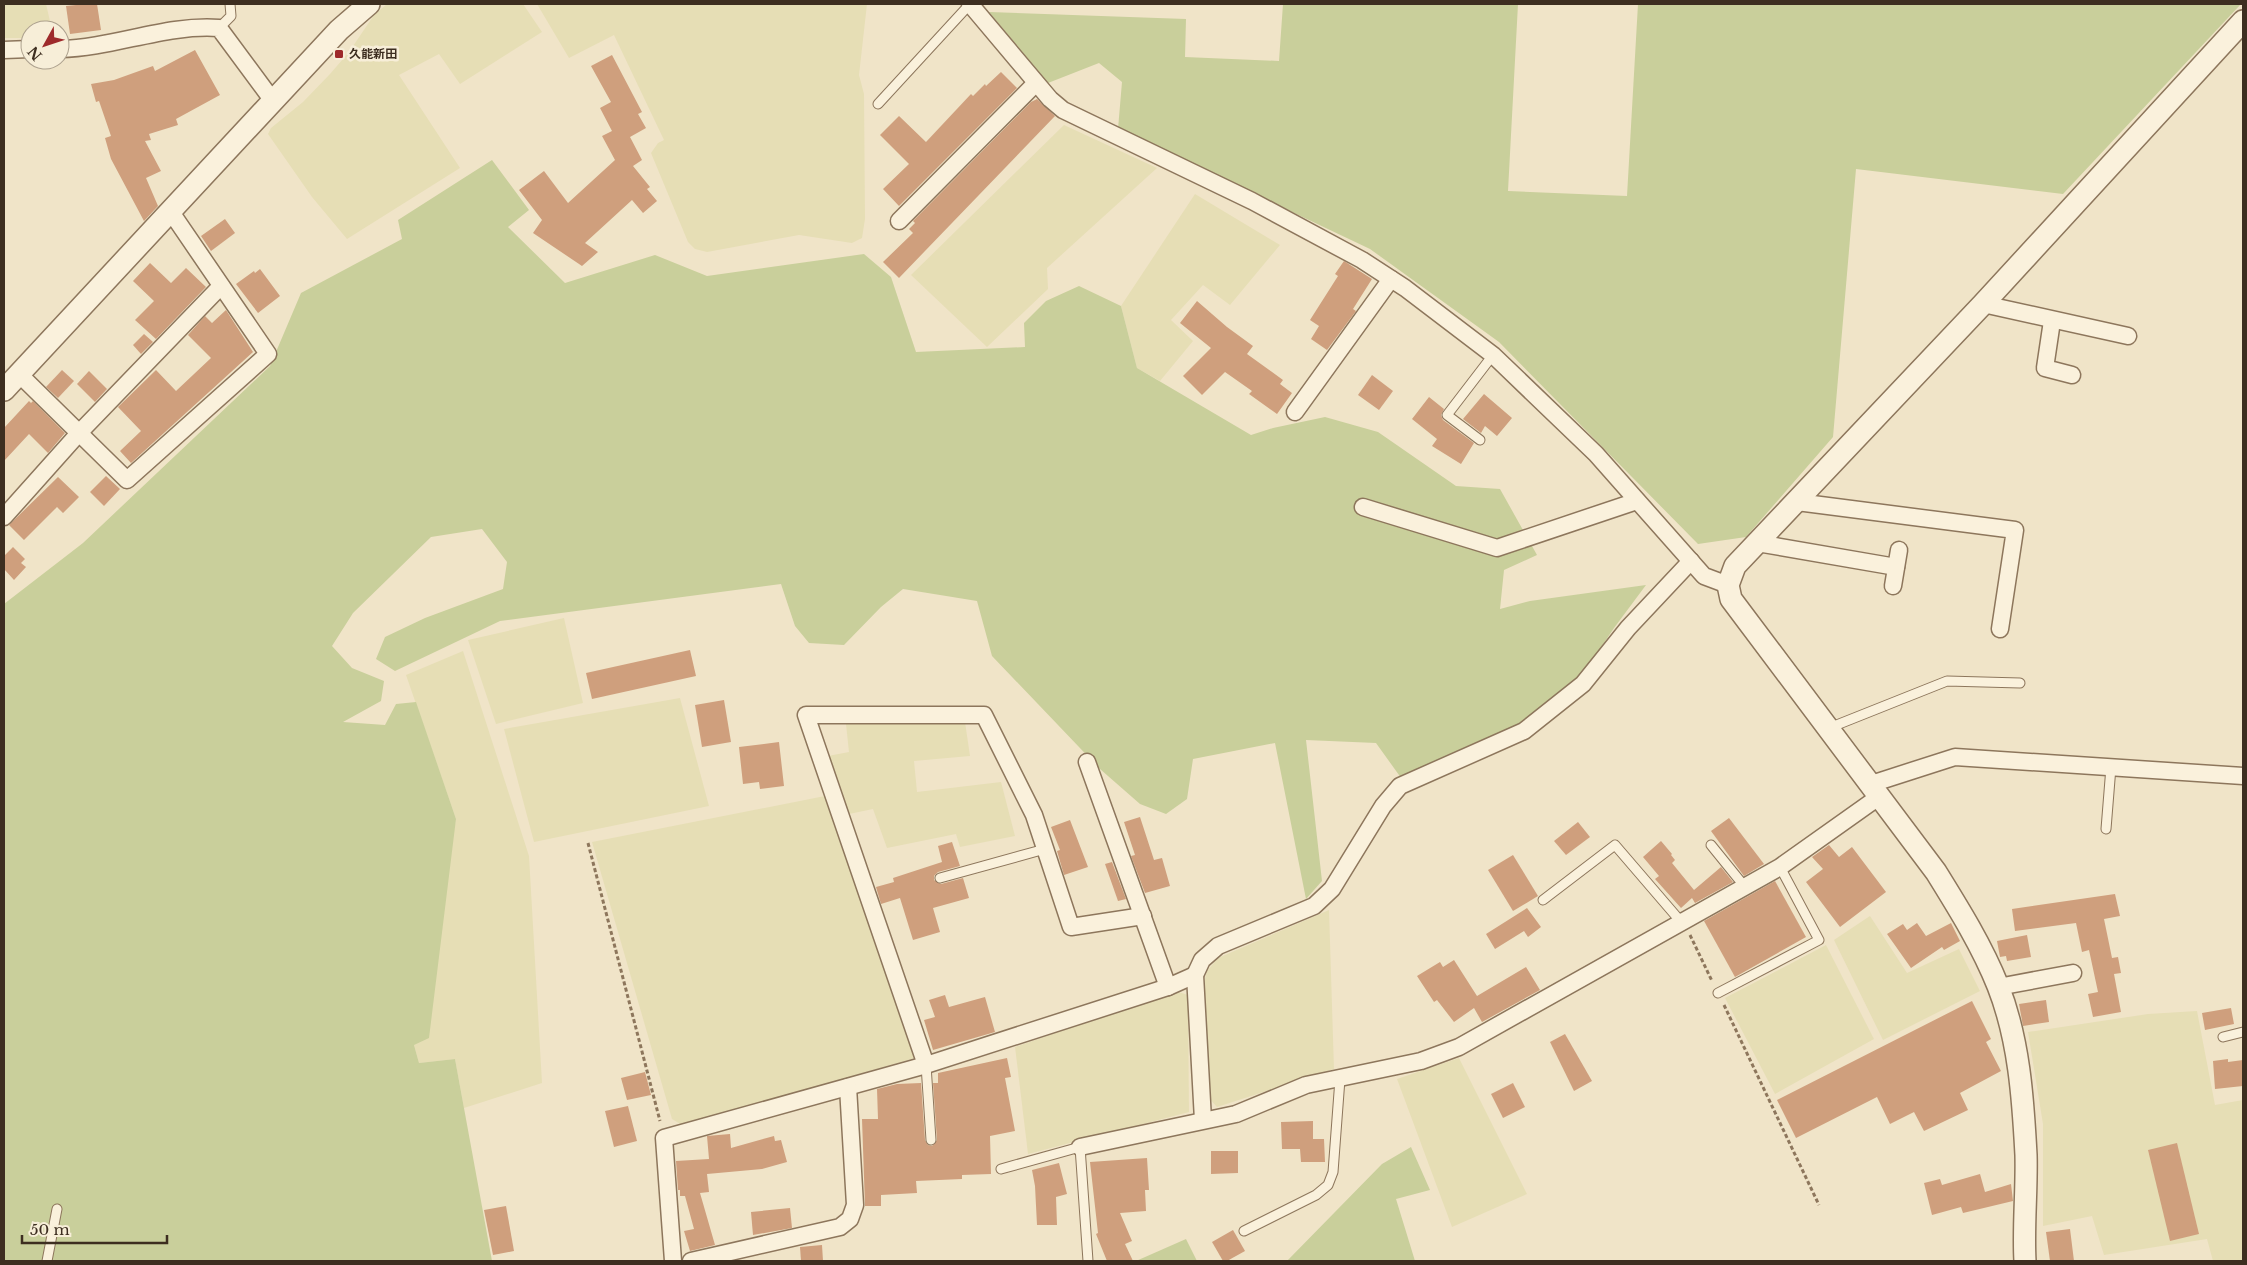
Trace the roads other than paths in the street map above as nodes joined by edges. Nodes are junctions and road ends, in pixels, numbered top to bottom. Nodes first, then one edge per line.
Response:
1 (230, 4) edge
2 (369, 4) edge
3 (970, 4) edge
4 (2243, 21) edge
5 (219, 28) junction
6 (70, 48) edge
7 (20, 49) edge
8 (4, 50) edge
9 (1036, 83) junction
10 (273, 101) junction
11 (878, 104) dead end
12 (171, 212) junction
13 (899, 221) dead end
14 (1391, 279) junction
15 (221, 286) junction
16 (1983, 304) junction
17 (2052, 321) junction
18 (2128, 336) dead end
19 (1493, 355) junction
20 (18, 373) junction
21 (2072, 375) dead end
22 (4, 390) edge
23 (1296, 412) dead end
24 (79, 433) junction
25 (1480, 440) dead end
26 (1637, 501) junction
27 (1797, 502) junction
28 (1363, 507) dead end
29 (4, 517) edge
30 (1757, 543) junction
31 (1899, 550) dead end
32 (1691, 561) junction
33 (1896, 567) junction
34 (1728, 585) junction
35 (1893, 586) dead end
36 (2000, 629) dead end
37 (2020, 683) dead end
38 (1829, 728) junction
39 (1087, 762) dead end
40 (2111, 767) junction
41 (2243, 776) edge
42 (1875, 790) junction
43 (2106, 830) dead end
44 (1711, 846) dead end
45 (1045, 849) junction
46 (1780, 867) junction
47 (940, 878) dead end
48 (1744, 887) junction
49 (1543, 900) dead end
50 (1142, 916) junction
51 (1684, 922) junction
52 (2073, 973) dead end
53 (1195, 975) junction
54 (1168, 987) junction
55 (1998, 987) junction
56 (1718, 993) road end
57 (2243, 1032) edge
58 (2223, 1037) dead end
59 (926, 1065) junction
60 (1340, 1079) junction
61 (848, 1087) junction
62 (1203, 1120) junction
63 (931, 1140) dead end
64 (1080, 1148) junction
65 (1001, 1169) dead end
66 (57, 1210) dead end
67 (1244, 1231) dead end
68 (47, 1261) edge
69 (673, 1261) edge
70 (691, 1261) edge
71 (1088, 1261) edge
72 (2025, 1261) edge

1 - 5 lane
2 - 10 street
3 - 9 street
3 - 11 lane
4 - 16 street
5 - 6 street
5 - 10 street
7 - 8 street
9 - 13 street
9 - 14 street
10 - 12 street
12 - 15 street
12 - 20 street
14 - 19 street
14 - 23 street
15 - 24 street
15 - 24 street
16 - 17 street
16 - 27 street
17 - 18 street
17 - 21 street
19 - 25 lane
19 - 26 street
20 - 22 street
20 - 24 street
24 - 29 street
26 - 28 street
26 - 32 street
27 - 30 street
27 - 36 street
30 - 33 street
30 - 34 street
31 - 33 street
32 - 34 street
32 - 53 street
33 - 35 street
34 - 38 street
37 - 38 lane
38 - 42 street
39 - 50 street
40 - 41 street
40 - 42 street
40 - 43 lane
42 - 46 street
42 - 55 street
44 - 48 lane
45 - 47 lane
45 - 50 street
45 - 59 street
46 - 48 street
46 - 56 lane
48 - 51 street
49 - 51 lane
50 - 54 street
51 - 60 street
52 - 55 street
53 - 54 street
53 - 62 street
54 - 59 street
55 - 72 street
57 - 58 lane
59 - 61 street
59 - 63 lane
60 - 62 street
60 - 67 lane
61 - 69 street
61 - 70 street
62 - 64 street
64 - 65 lane
64 - 71 lane
66 - 68 lane

